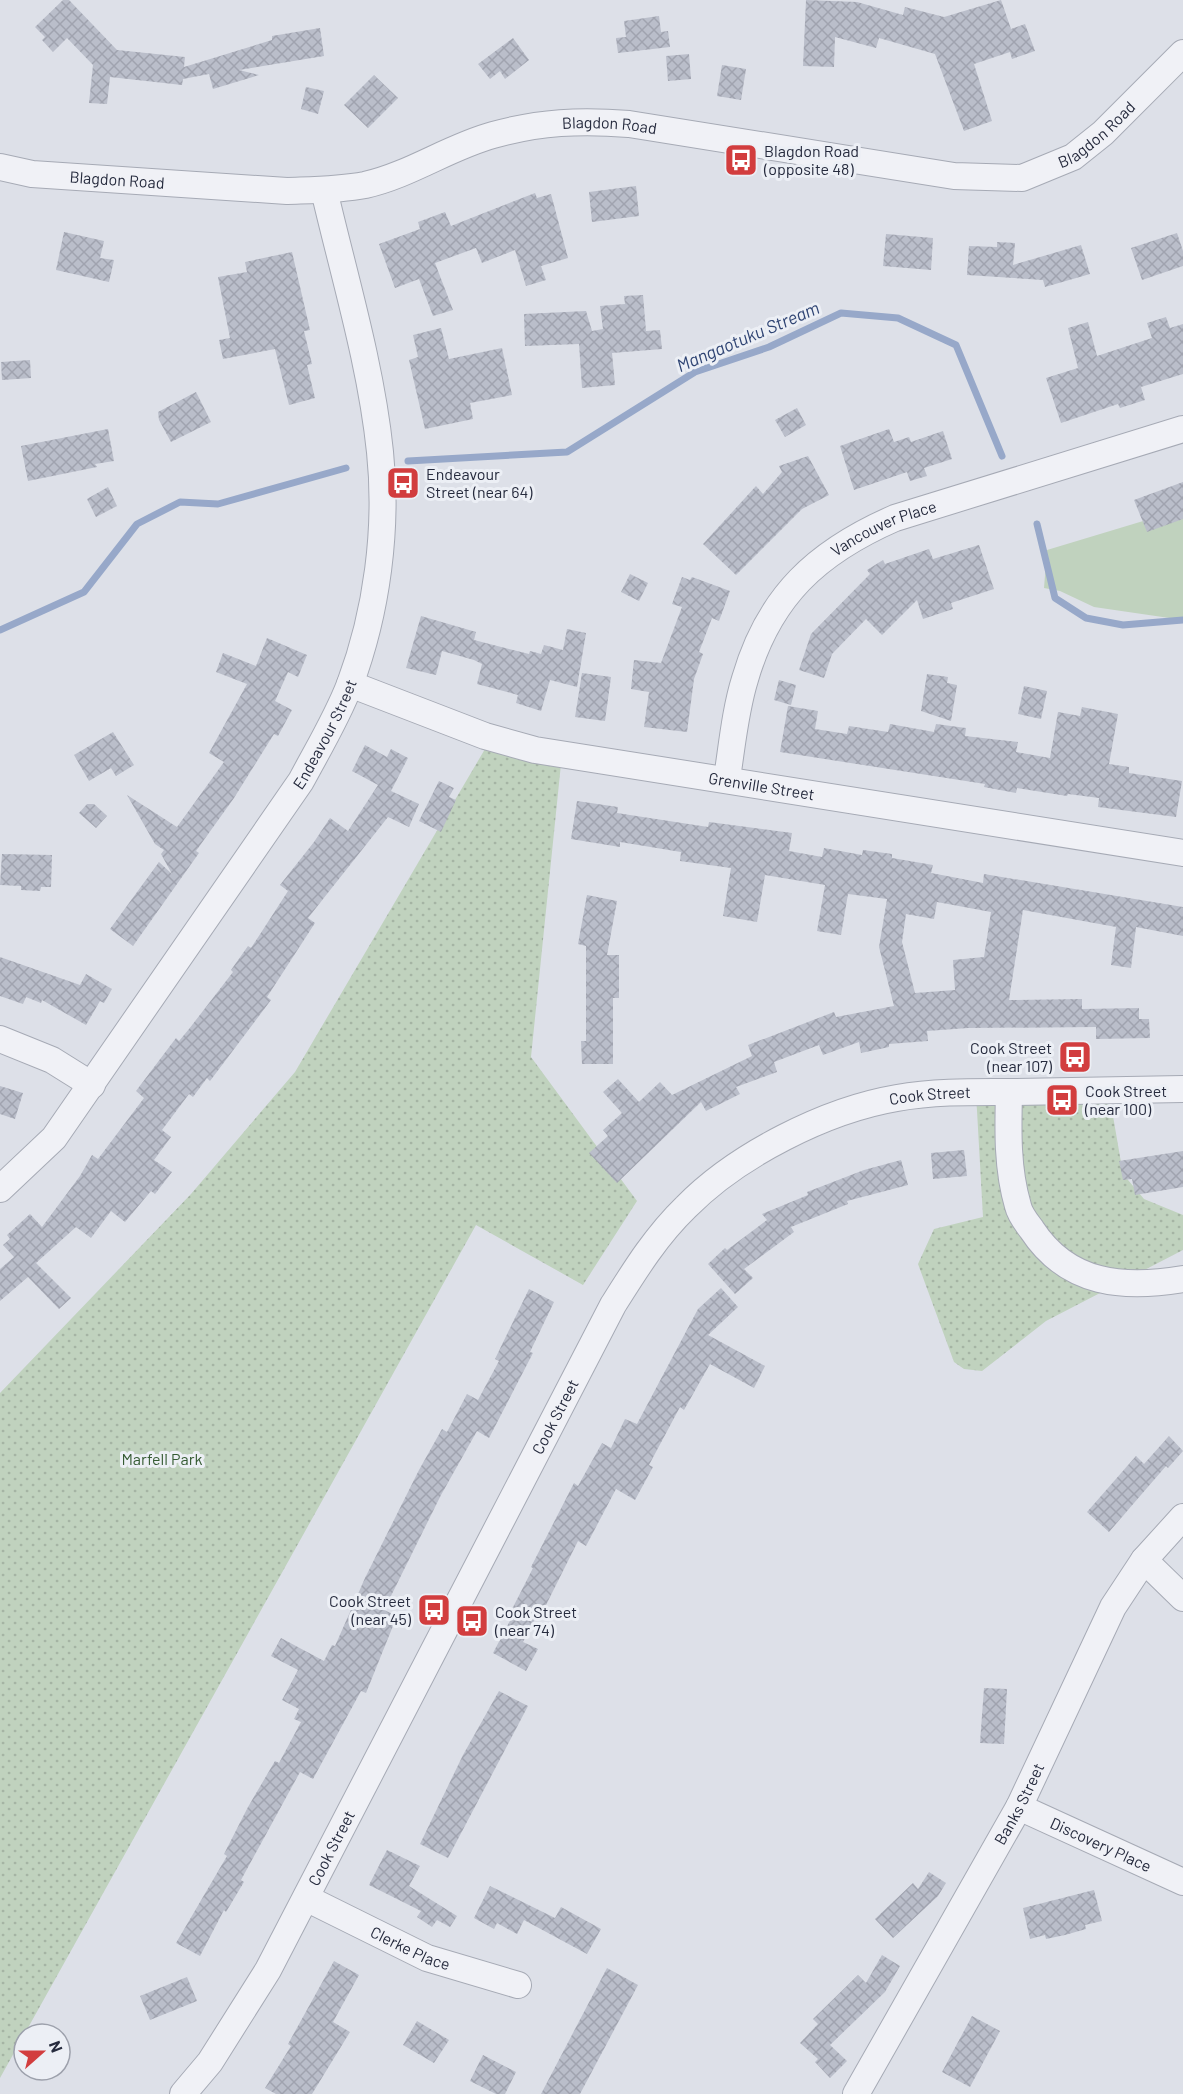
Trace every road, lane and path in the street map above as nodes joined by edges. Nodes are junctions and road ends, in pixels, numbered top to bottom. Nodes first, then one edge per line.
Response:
1 (1183, 53) edge
2 (0, 167) edge
3 (324, 190) junction
4 (1183, 429) edge
5 (350, 684) junction
6 (727, 778) junction
7 (1183, 854) edge
8 (0, 1039) edge
9 (92, 1085) junction
10 (1183, 1089) edge
11 (1009, 1092) junction
12 (0, 1189) edge
13 (1183, 1279) edge
14 (1183, 1517) edge
15 (1144, 1560) junction
16 (1183, 1598) edge
17 (1019, 1807) junction
18 (1183, 1882) edge
19 (306, 1898) junction
20 (518, 1985) dead end
21 (183, 2094) edge
22 (856, 2094) edge

1 - 3 street, Blagdon Road
2 - 3 street, Blagdon Road
3 - 5 street, Endeavour Street
4 - 6 street, Vancouver Place
5 - 6 street, Grenville Street
5 - 9 street, Endeavour Street
6 - 7 street, Grenville Street
8 - 9 street
9 - 12 street, Endeavour Street
10 - 11 street, Cook Street
11 - 13 street
11 - 19 street, Cook Street
14 - 15 street, Banks Street
15 - 16 street
15 - 17 street, Banks Street
17 - 18 street, Discovery Place
17 - 22 street, Banks Street
19 - 20 street, Clerke Place
19 - 21 street, Cook Street

